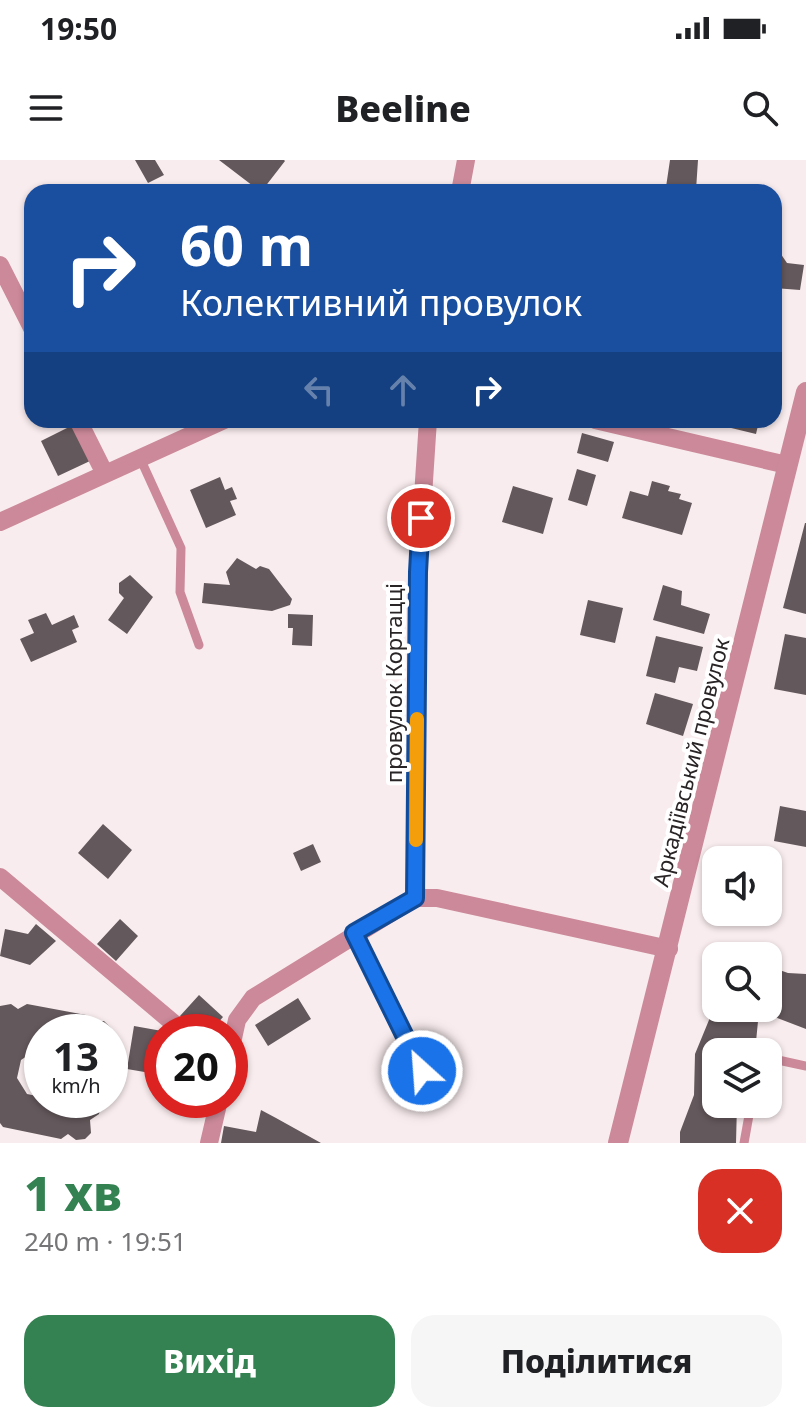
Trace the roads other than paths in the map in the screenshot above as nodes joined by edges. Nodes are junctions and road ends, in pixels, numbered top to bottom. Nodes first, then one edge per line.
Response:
1 (466, 160) edge
2 (462, 184) edge
3 (0, 265) edge
4 (24, 312) edge
5 (806, 392) edge
6 (82, 428) edge
7 (206, 428) edge
8 (427, 428) edge
9 (629, 428) edge
10 (140, 458) junction
11 (787, 465) junction
12 (105, 474) junction
13 (0, 522) edge
14 (199, 645) dead end
15 (0, 877) edge
16 (415, 898) junction
17 (354, 933) junction
18 (669, 949) junction
19 (163, 1014) edge
20 (241, 1014) edge
21 (782, 1061) edge
22 (806, 1066) edge
23 (435, 1099) dead end
24 (215, 1118) edge
25 (748, 1118) edge
26 (209, 1143) edge
27 (618, 1143) edge
28 (744, 1143) edge

1 - 2 street
3 - 4 street
5 - 11 street, Аркадіївський провулок
6 - 12 street
7 - 10 street
8 - 16 street, провулок Кортацці
9 - 11 street
10 - 12 street
10 - 14 lane
11 - 18 street, Аркадіївський провулок
12 - 13 street
15 - 19 street
16 - 17 street
16 - 18 street
17 - 20 street
17 - 23 lane
18 - 27 street, Аркадіївський провулок
21 - 22 lane
24 - 26 street
25 - 28 lane

